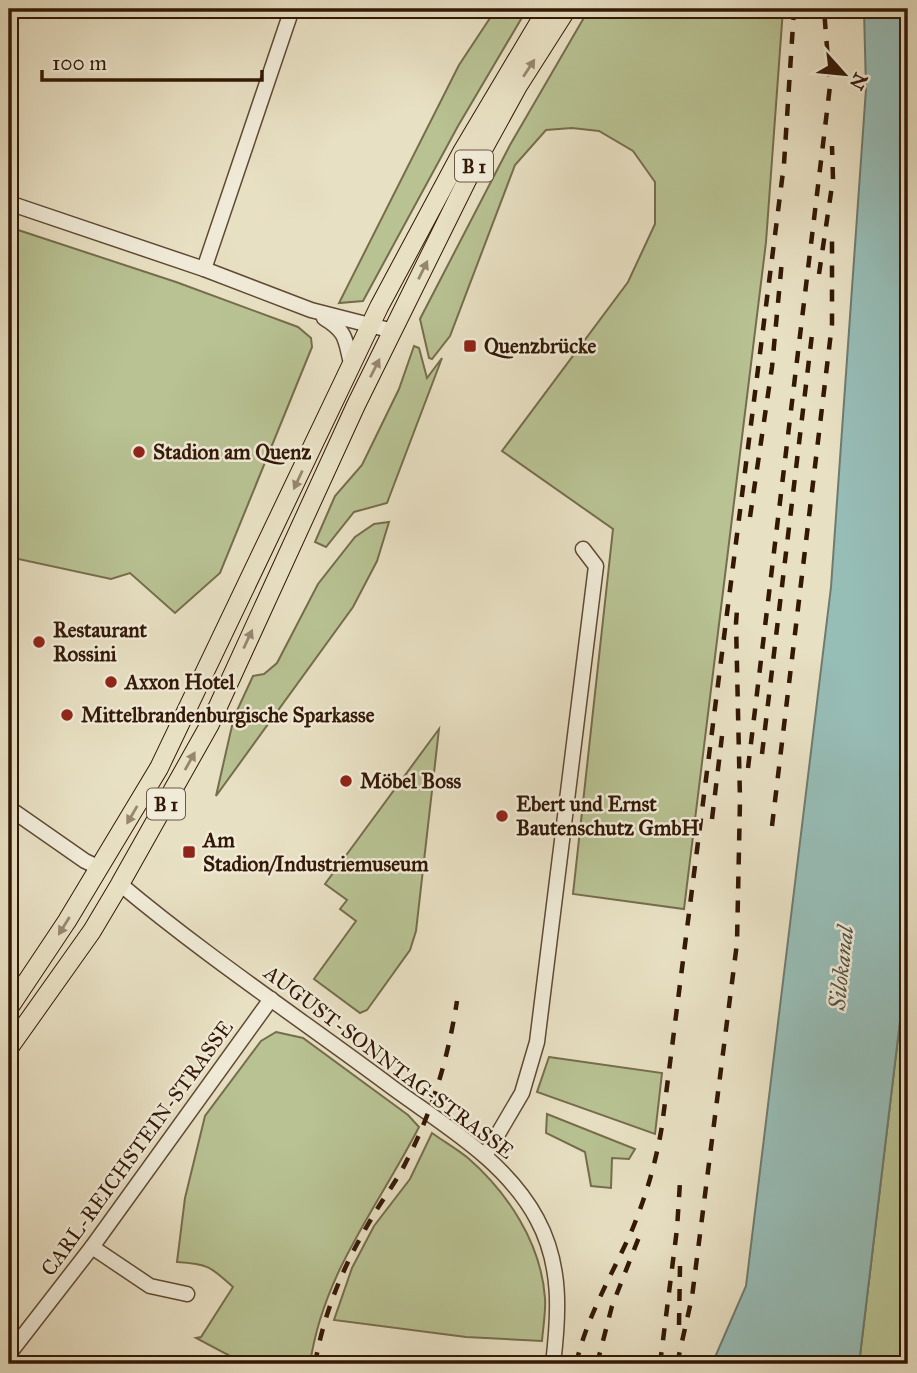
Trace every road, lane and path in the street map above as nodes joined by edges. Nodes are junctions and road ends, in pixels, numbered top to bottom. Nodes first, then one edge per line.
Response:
1 (292, 9) edge
2 (547, 9) edge
3 (567, 9) edge
4 (9, 203) edge
5 (204, 269) junction
6 (311, 310) junction
7 (370, 326) junction
8 (393, 331) junction
9 (351, 363) junction
10 (583, 549) dead end
11 (9, 808) edge
12 (100, 868) junction
13 (120, 884) junction
14 (271, 999) junction
15 (9, 1008) edge
16 (9, 1048) edge
17 (485, 1156) junction
18 (92, 1247) junction
19 (187, 1294) dead end
20 (9, 1354) edge
21 (553, 1364) edge

1 - 5 street
2 - 7 main road, B 1
8 -> 3 main road, B 1
4 - 5 street
5 - 6 street
6 - 7 street
6 - 9 street
7 - 8 street
7 - 9 main road, B 1
13 -> 8 main road, B 1
9 -> 12 main road, B 1
10 - 17 street
11 - 12 street
12 - 13 main road
12 -> 15 main road, B 1
13 - 14 street, AUGUST-SONNTAG-STRASSE
13 - 16 main road, B 1
14 - 17 street, AUGUST-SONNTAG-STRASSE
14 - 18 street, CARL-REICHSTEIN-STRASSE
17 - 21 street, AUGUST-SONNTAG-STRASSE
18 - 19 street
18 - 20 street, CARL-REICHSTEIN-STRASSE

